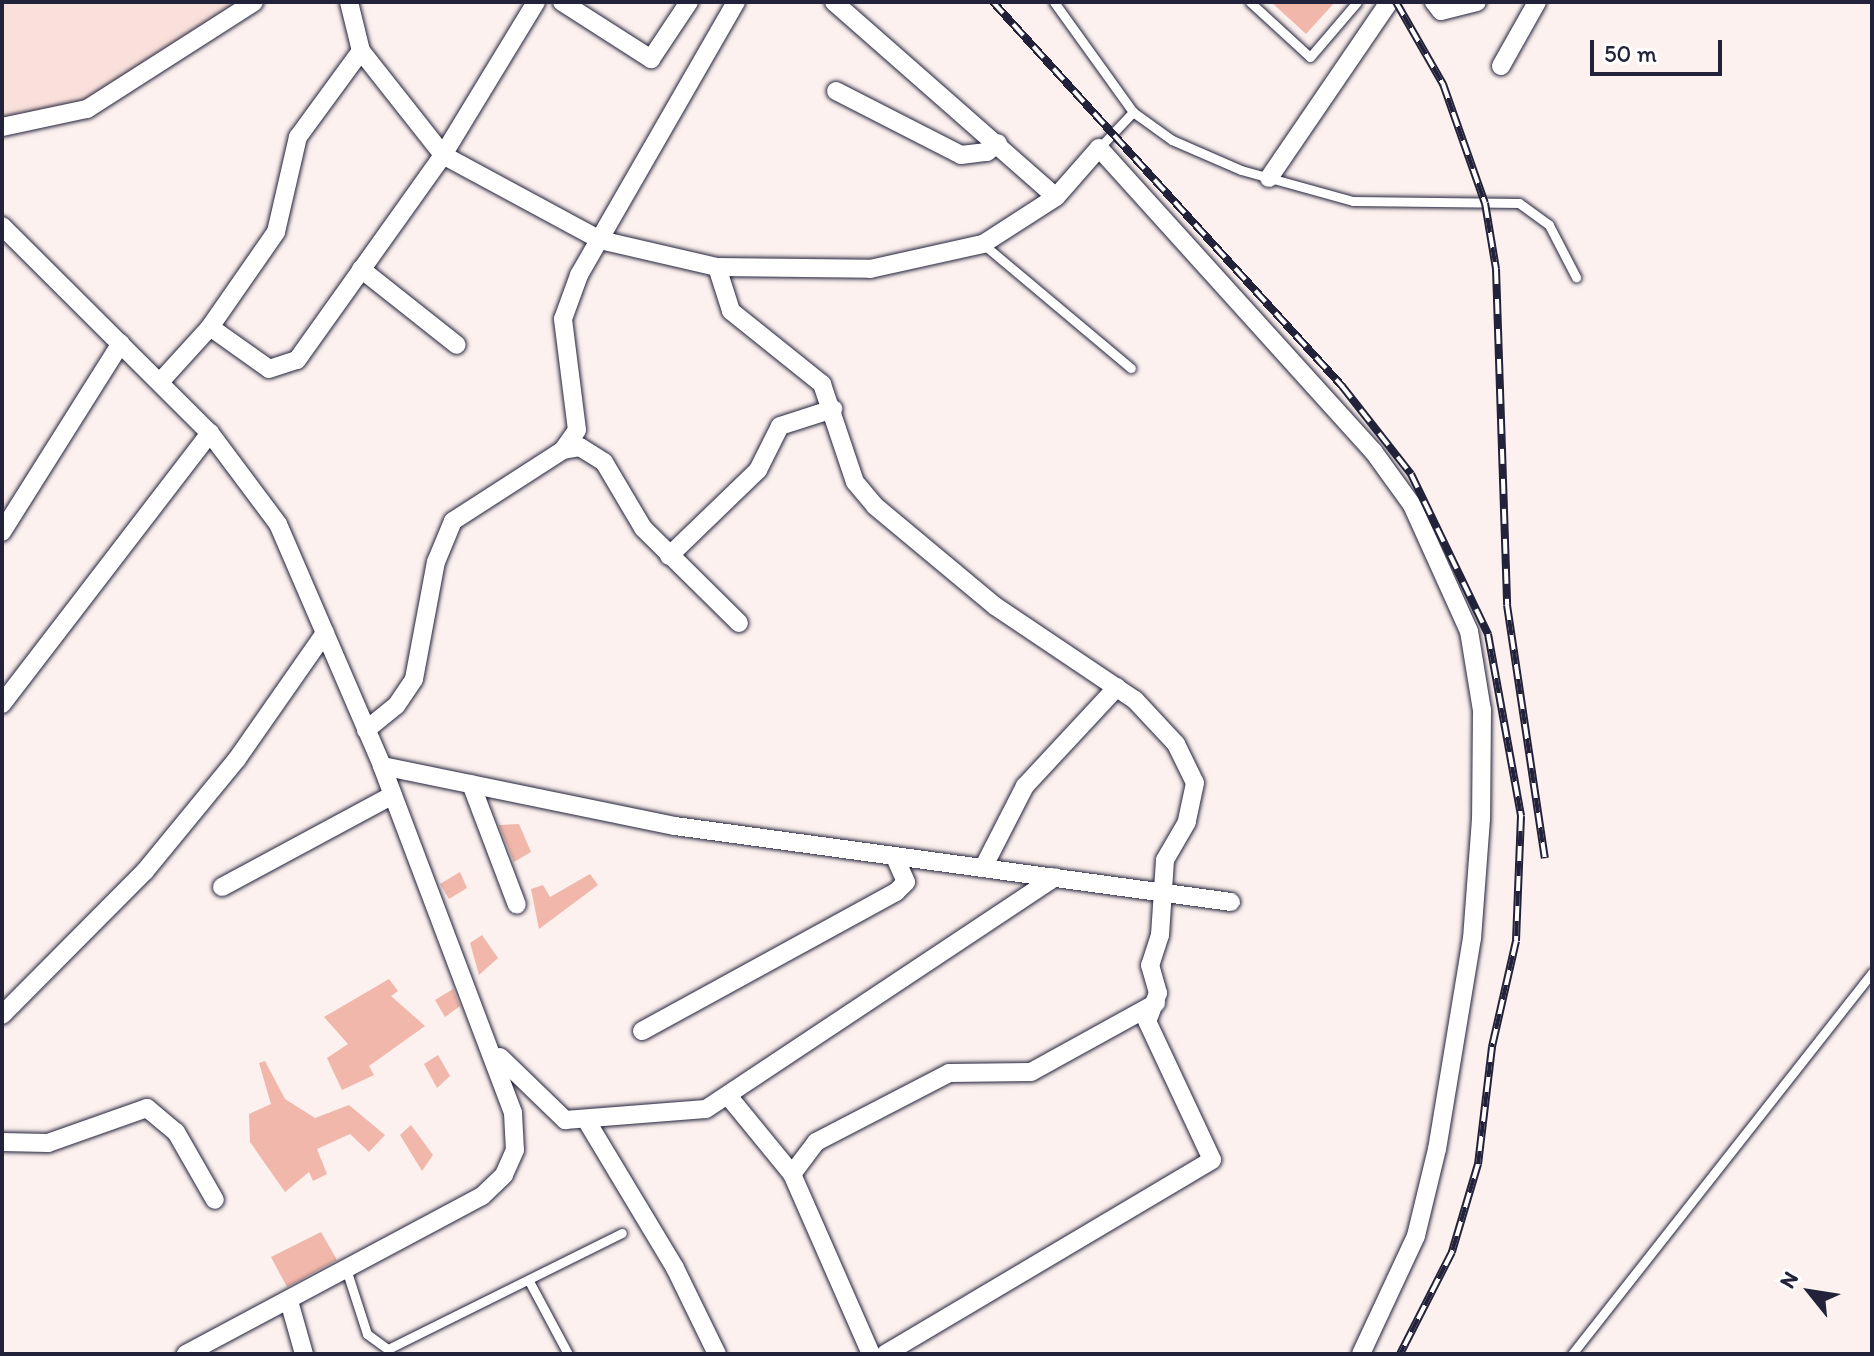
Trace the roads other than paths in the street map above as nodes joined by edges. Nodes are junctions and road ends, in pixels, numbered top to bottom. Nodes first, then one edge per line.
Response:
1 (254, 2) edge
2 (349, 2) edge
3 (536, 2) edge
4 (562, 2) edge
5 (689, 2) edge
6 (834, 2) edge
7 (1054, 2) edge
8 (1250, 2) edge
9 (1357, 2) edge
10 (1389, 2) edge
11 (1434, 2) edge
12 (1477, 2) edge
13 (1537, 2) edge
14 (732, 3) edge
15 (361, 51) junction
16 (1501, 66) dead end
17 (836, 91) dead end
18 (1133, 112) junction
19 (2, 127) edge
20 (998, 143) junction
21 (1099, 148) junction
22 (443, 155) junction
23 (1269, 178) junction
24 (1056, 197) junction
25 (2, 226) edge
26 (600, 240) junction
27 (983, 244) junction
28 (717, 267) junction
29 (361, 269) junction
30 (1576, 277) dead end
31 (210, 327) junction
32 (121, 343) junction
33 (457, 345) dead end
34 (1131, 368) dead end
35 (160, 382) junction
36 (833, 409) junction
37 (210, 433) junction
38 (563, 450) junction
39 (2, 532) edge
40 (669, 556) junction
41 (739, 623) dead end
42 (325, 633) junction
43 (1117, 687) junction
44 (2, 704) edge
45 (366, 730) junction
46 (382, 766) junction
47 (471, 784) junction
48 (393, 795) junction
49 (895, 857) junction
50 (983, 868) junction
51 (1055, 877) junction
52 (222, 887) dead end
53 (1163, 893) junction
54 (1231, 902) dead end
55 (517, 905) dead end
56 (1872, 973) edge
57 (1156, 1003) junction
58 (2, 1015) edge
59 (642, 1031) dead end
60 (490, 1043) junction
61 (729, 1097) junction
62 (588, 1123) junction
63 (2, 1142) edge
64 (792, 1174) junction
65 (215, 1200) dead end
66 (622, 1233) dead end
67 (347, 1272) junction
68 (529, 1281) junction
69 (289, 1301) junction
70 (186, 1354) edge
71 (304, 1354) edge
72 (568, 1354) edge
73 (717, 1354) edge
74 (871, 1354) edge
75 (885, 1354) edge
76 (1361, 1354) edge
77 (1572, 1354) edge

1 - 19 street
2 - 15 street
3 - 22 street
4 - 5 street
6 - 20 street
7 - 18 lane
8 - 9 lane
10 - 23 street
11 - 12 street
13 - 16 street
14 - 26 street
15 - 22 street
15 - 31 street
17 - 20 street
18 - 21 lane
18 - 23 lane
20 - 24 street
21 - 24 street
21 - 76 street
22 - 26 street
22 - 29 street
23 - 30 lane
24 - 27 street
25 - 32 street
26 - 28 street
26 - 38 street
27 - 28 street
27 - 34 lane
28 - 36 street
29 - 31 street
29 - 33 street
31 - 35 street
32 - 35 street
32 - 39 street
35 - 37 street
36 - 40 street
36 - 43 street
37 - 42 street
37 - 44 street
38 - 40 street
38 - 45 street
40 - 41 street
42 - 45 street
42 - 58 street
43 - 50 street
43 - 53 street
45 - 46 street
46 - 47 street
46 - 48 street
47 - 49 street
47 - 55 street
48 - 52 street
48 - 60 street
49 - 50 street
49 - 59 street
50 - 51 street
51 - 53 street
51 - 61 street
53 - 54 street
53 - 57 street
56 - 77 lane
57 - 64 street
57 - 75 street
60 - 62 street
60 - 67 street
61 - 62 street
61 - 64 street
62 - 73 street
63 - 65 street
64 - 74 street
66 - 68 lane
67 - 68 lane
67 - 69 street
68 - 72 lane
69 - 70 street
69 - 71 street

